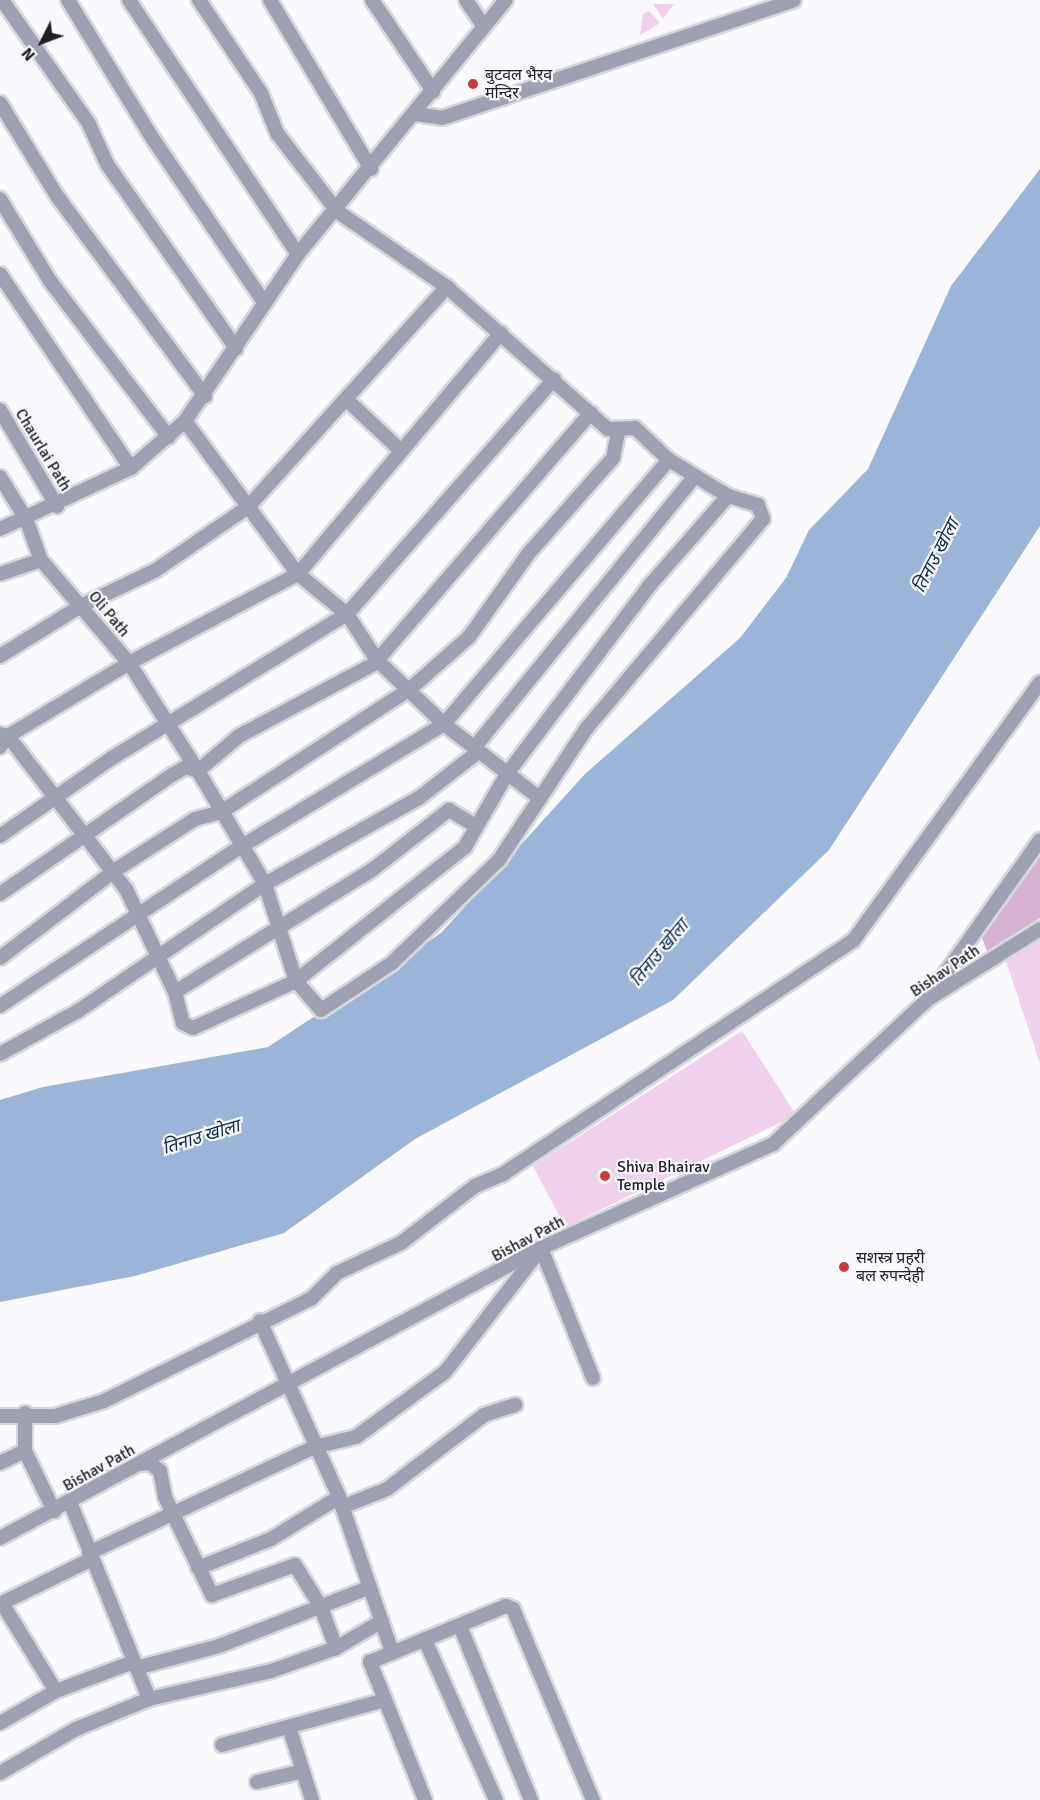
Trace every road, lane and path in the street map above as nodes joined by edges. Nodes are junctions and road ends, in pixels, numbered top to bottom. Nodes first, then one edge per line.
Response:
1 (2, 0) edge
2 (68, 0) edge
3 (129, 0) edge
4 (199, 0) edge
5 (270, 0) edge
6 (372, 0) edge
7 (466, 0) edge
8 (506, 0) edge
9 (794, 0) edge
10 (484, 27) junction
11 (433, 91) junction
12 (0, 103) edge
13 (415, 114) junction
14 (371, 169) junction
15 (0, 199) edge
16 (337, 211) junction
17 (298, 254) junction
18 (0, 274) edge
19 (447, 287) junction
20 (263, 301) junction
21 (501, 333) junction
22 (236, 348) junction
23 (554, 379) junction
24 (205, 396) junction
25 (346, 400) junction
26 (0, 410) edge
27 (591, 413) junction
28 (184, 421) junction
29 (618, 432) junction
30 (169, 437) junction
31 (400, 450) junction
32 (669, 460) junction
33 (131, 468) junction
34 (695, 476) junction
35 (0, 477) edge
36 (728, 496) junction
37 (57, 506) junction
38 (248, 507) junction
39 (26, 519) junction
40 (0, 529) edge
41 (41, 560) junction
42 (0, 574) edge
43 (298, 574) junction
44 (81, 606) junction
45 (347, 614) junction
46 (0, 656) edge
47 (377, 660) junction
48 (129, 663) junction
49 (1040, 683) edge
50 (410, 689) junction
51 (444, 724) junction
52 (170, 725) junction
53 (3, 739) edge
54 (476, 750) junction
55 (198, 771) junction
56 (507, 774) junction
57 (538, 797) junction
58 (54, 798) junction
59 (221, 812) junction
60 (476, 826) junction
61 (83, 834) junction
62 (0, 836) edge
63 (1040, 840) edge
64 (242, 846) junction
65 (114, 871) junction
66 (265, 884) junction
67 (0, 894) edge
68 (137, 916) junction
69 (280, 922) junction
70 (1040, 928) edge
71 (0, 958) edge
72 (156, 958) junction
73 (296, 981) junction
74 (175, 992) junction
75 (927, 999) junction
76 (0, 1006) edge
77 (0, 1054) edge
78 (541, 1248) junction
79 (260, 1321) junction
80 (593, 1378) dead end
81 (291, 1383) junction
82 (515, 1405) dead end
83 (25, 1413) junction
84 (0, 1416) edge
85 (315, 1447) junction
86 (25, 1451) junction
87 (0, 1463) edge
88 (138, 1465) junction
89 (70, 1502) junction
90 (341, 1502) junction
91 (54, 1511) junction
92 (174, 1517) junction
93 (0, 1538) edge
94 (90, 1556) junction
95 (198, 1568) junction
96 (370, 1587) junction
97 (1, 1604) edge
98 (321, 1607) junction
99 (382, 1621) junction
100 (460, 1626) junction
101 (425, 1640) junction
102 (336, 1648) junction
103 (392, 1652) junction
104 (134, 1665) junction
105 (56, 1691) junction
106 (148, 1699) junction
107 (385, 1700) junction
108 (0, 1723) edge
109 (289, 1727) junction
110 (222, 1745) dead end
111 (303, 1771) junction
112 (0, 1773) edge
113 (257, 1782) dead end
114 (312, 1800) edge
115 (425, 1800) edge
116 (496, 1800) edge
117 (531, 1800) edge
118 (593, 1800) edge

1 - 22 street
2 - 20 street
3 - 17 street
4 - 16 street
5 - 14 street
6 - 11 street
7 - 10 street
8 - 10 street
9 - 13 street
10 - 11 street
11 - 13 street
12 - 24 street
13 - 14 street
14 - 16 street
15 - 30 street
16 - 17 street
16 - 19 street
17 - 20 street
18 - 33 street
19 - 21 street
19 - 25 street
20 - 22 street
21 - 23 street
21 - 31 street
22 - 24 street
23 - 27 street
23 - 45 street
24 - 28 street
25 - 31 street
25 - 38 street
26 - 37 street, Chaurlai Path
27 - 29 street
27 - 47 street
28 - 30 street
28 - 38 street
29 - 32 street
29 - 50 street
30 - 33 street
31 - 43 street
32 - 34 street
32 - 51 street
33 - 37 street
34 - 36 street
34 - 54 street
35 - 39 street, Oli Path
36 - 56 street
36 - 57 street
37 - 39 street
38 - 43 street
38 - 44 street
39 - 40 street
39 - 41 street, Oli Path
41 - 42 street
41 - 44 street, Oli Path
43 - 45 street
43 - 48 street
44 - 46 street
44 - 48 street, Oli Path
45 - 47 street
45 - 52 street
47 - 50 street
47 - 55 street
48 - 52 street, Oli Path
48 - 53 street
49 - 79 street
50 - 51 street
50 - 59 street
51 - 54 street
51 - 64 street
52 - 55 street, Oli Path
52 - 58 street
53 - 58 street
54 - 56 street
54 - 66 street
55 - 59 street, Oli Path
55 - 61 street
56 - 57 street
56 - 60 street
57 - 73 street
58 - 61 street
58 - 62 street
59 - 64 street, Oli Path
59 - 65 street
60 - 69 street
60 - 73 street
61 - 65 street
61 - 67 street
63 - 75 street
64 - 66 street, Oli Path
64 - 68 street
65 - 68 street
65 - 71 street
66 - 69 street, Oli Path
66 - 72 street
68 - 72 street
68 - 76 street
69 - 73 street, Oli Path
69 - 74 street
70 - 75 street, Bishav Path
72 - 74 street
72 - 77 street
73 - 74 street
75 - 78 street, Bishav Path
78 - 80 street
78 - 81 street, Bishav Path
78 - 85 street
79 - 81 street
79 - 83 street
81 - 85 street
81 - 88 street, Bishav Path
82 - 90 street
83 - 84 street
83 - 86 street
85 - 90 street
85 - 92 street
86 - 87 street
86 - 91 street
88 - 89 street, Bishav Path
88 - 92 street
89 - 91 street, Bishav Path
89 - 94 street
90 - 95 street
90 - 96 street
91 - 93 street, Bishav Path
92 - 94 street
92 - 95 street
94 - 97 street
94 - 104 street
95 - 98 street
96 - 98 street
96 - 99 street
97 - 105 street
98 - 102 street
98 - 104 street
99 - 102 street
99 - 103 street
100 - 101 street
100 - 117 street
100 - 118 street
101 - 103 street
101 - 116 street
102 - 106 street
103 - 107 street
104 - 105 street
104 - 106 street
105 - 108 street
106 - 112 street
107 - 109 street
107 - 115 street
109 - 110 street
109 - 111 street
111 - 113 street
111 - 114 street

